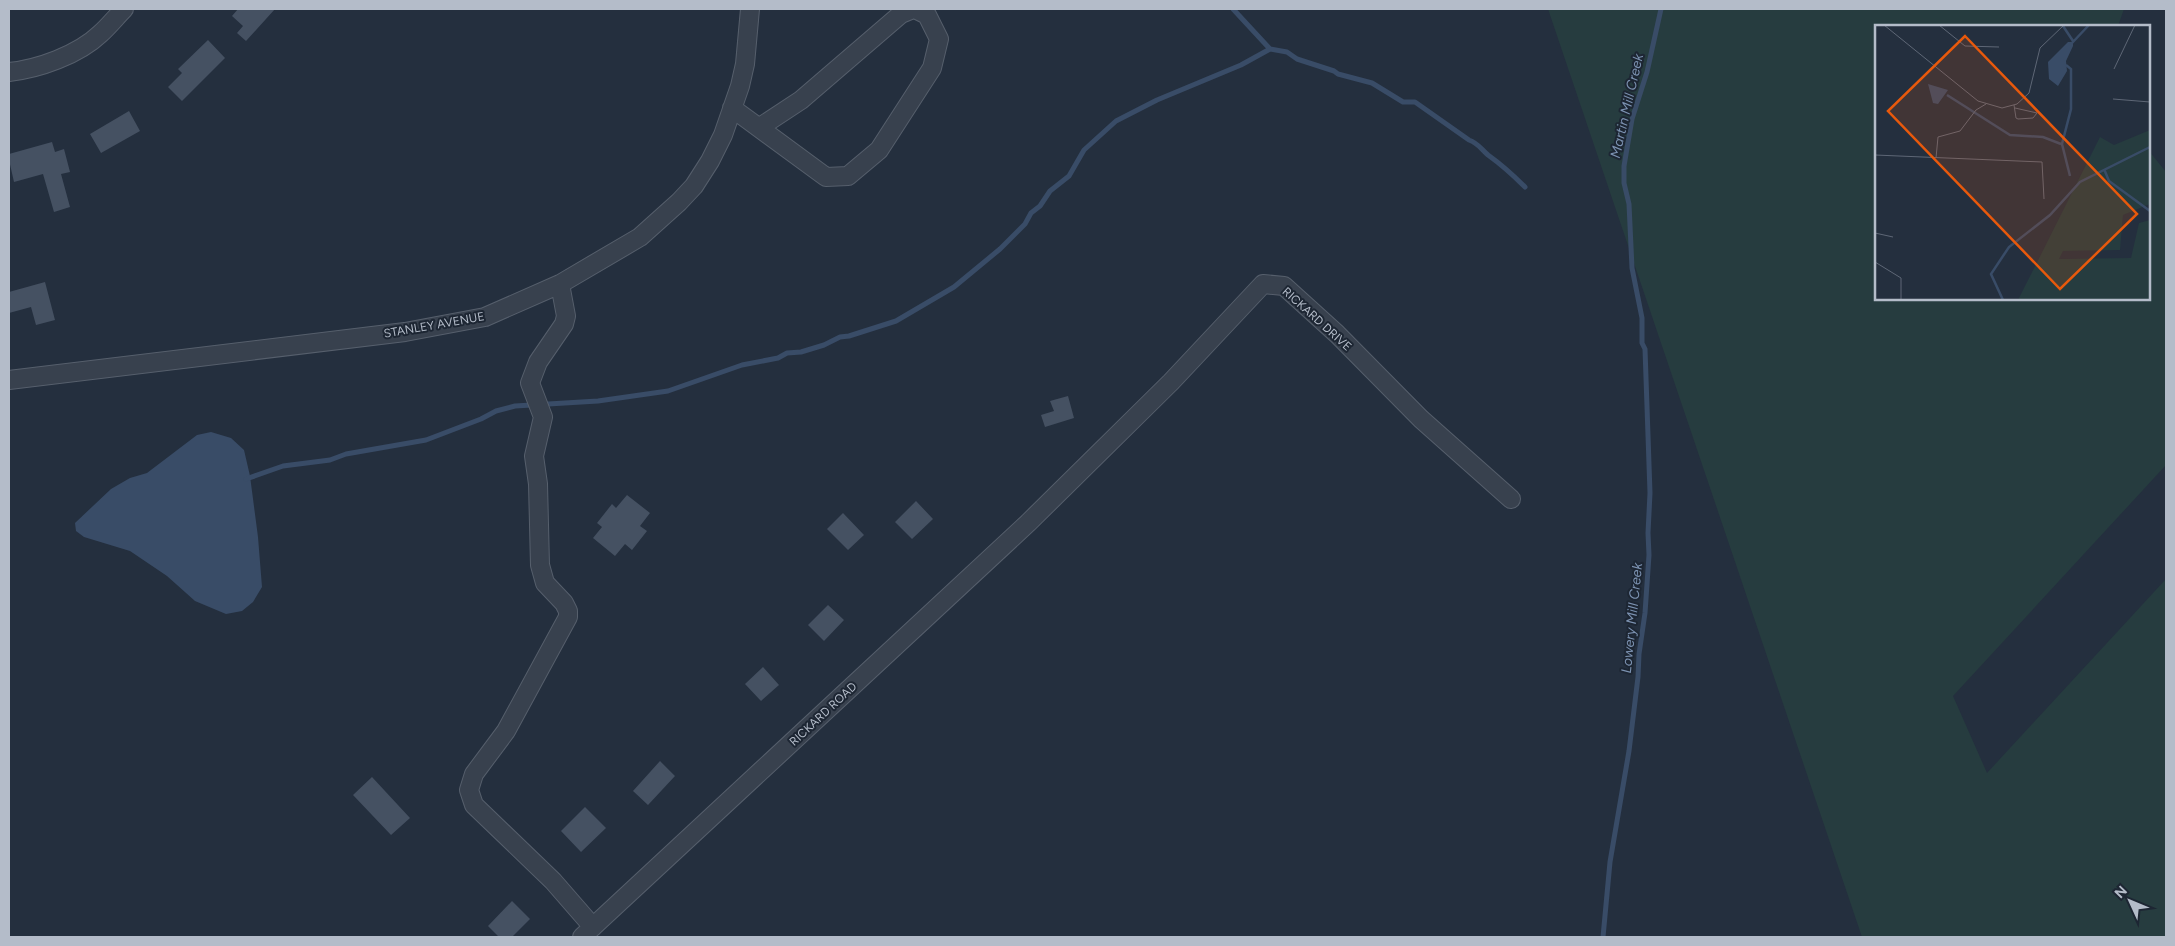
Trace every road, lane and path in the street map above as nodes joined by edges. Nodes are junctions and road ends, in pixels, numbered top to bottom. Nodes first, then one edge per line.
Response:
1 (124, 9) edge
2 (750, 9) edge
3 (914, 9) edge
4 (9, 72) edge
5 (732, 108) junction
6 (760, 127) junction
7 (560, 284) junction
8 (9, 380) edge
9 (1062, 489) joint
10 (1511, 499) dead end
11 (588, 932) edge

1 - 4 street
2 - 5 street, STANLEY AVENUE
3 - 6 street
3 - 6 street
5 - 6 street
5 - 7 street, STANLEY AVENUE
7 - 8 street, STANLEY AVENUE
7 - 11 street
9 - 10 street, RICKARD DRIVE
9 - 11 street, RICKARD ROAD

